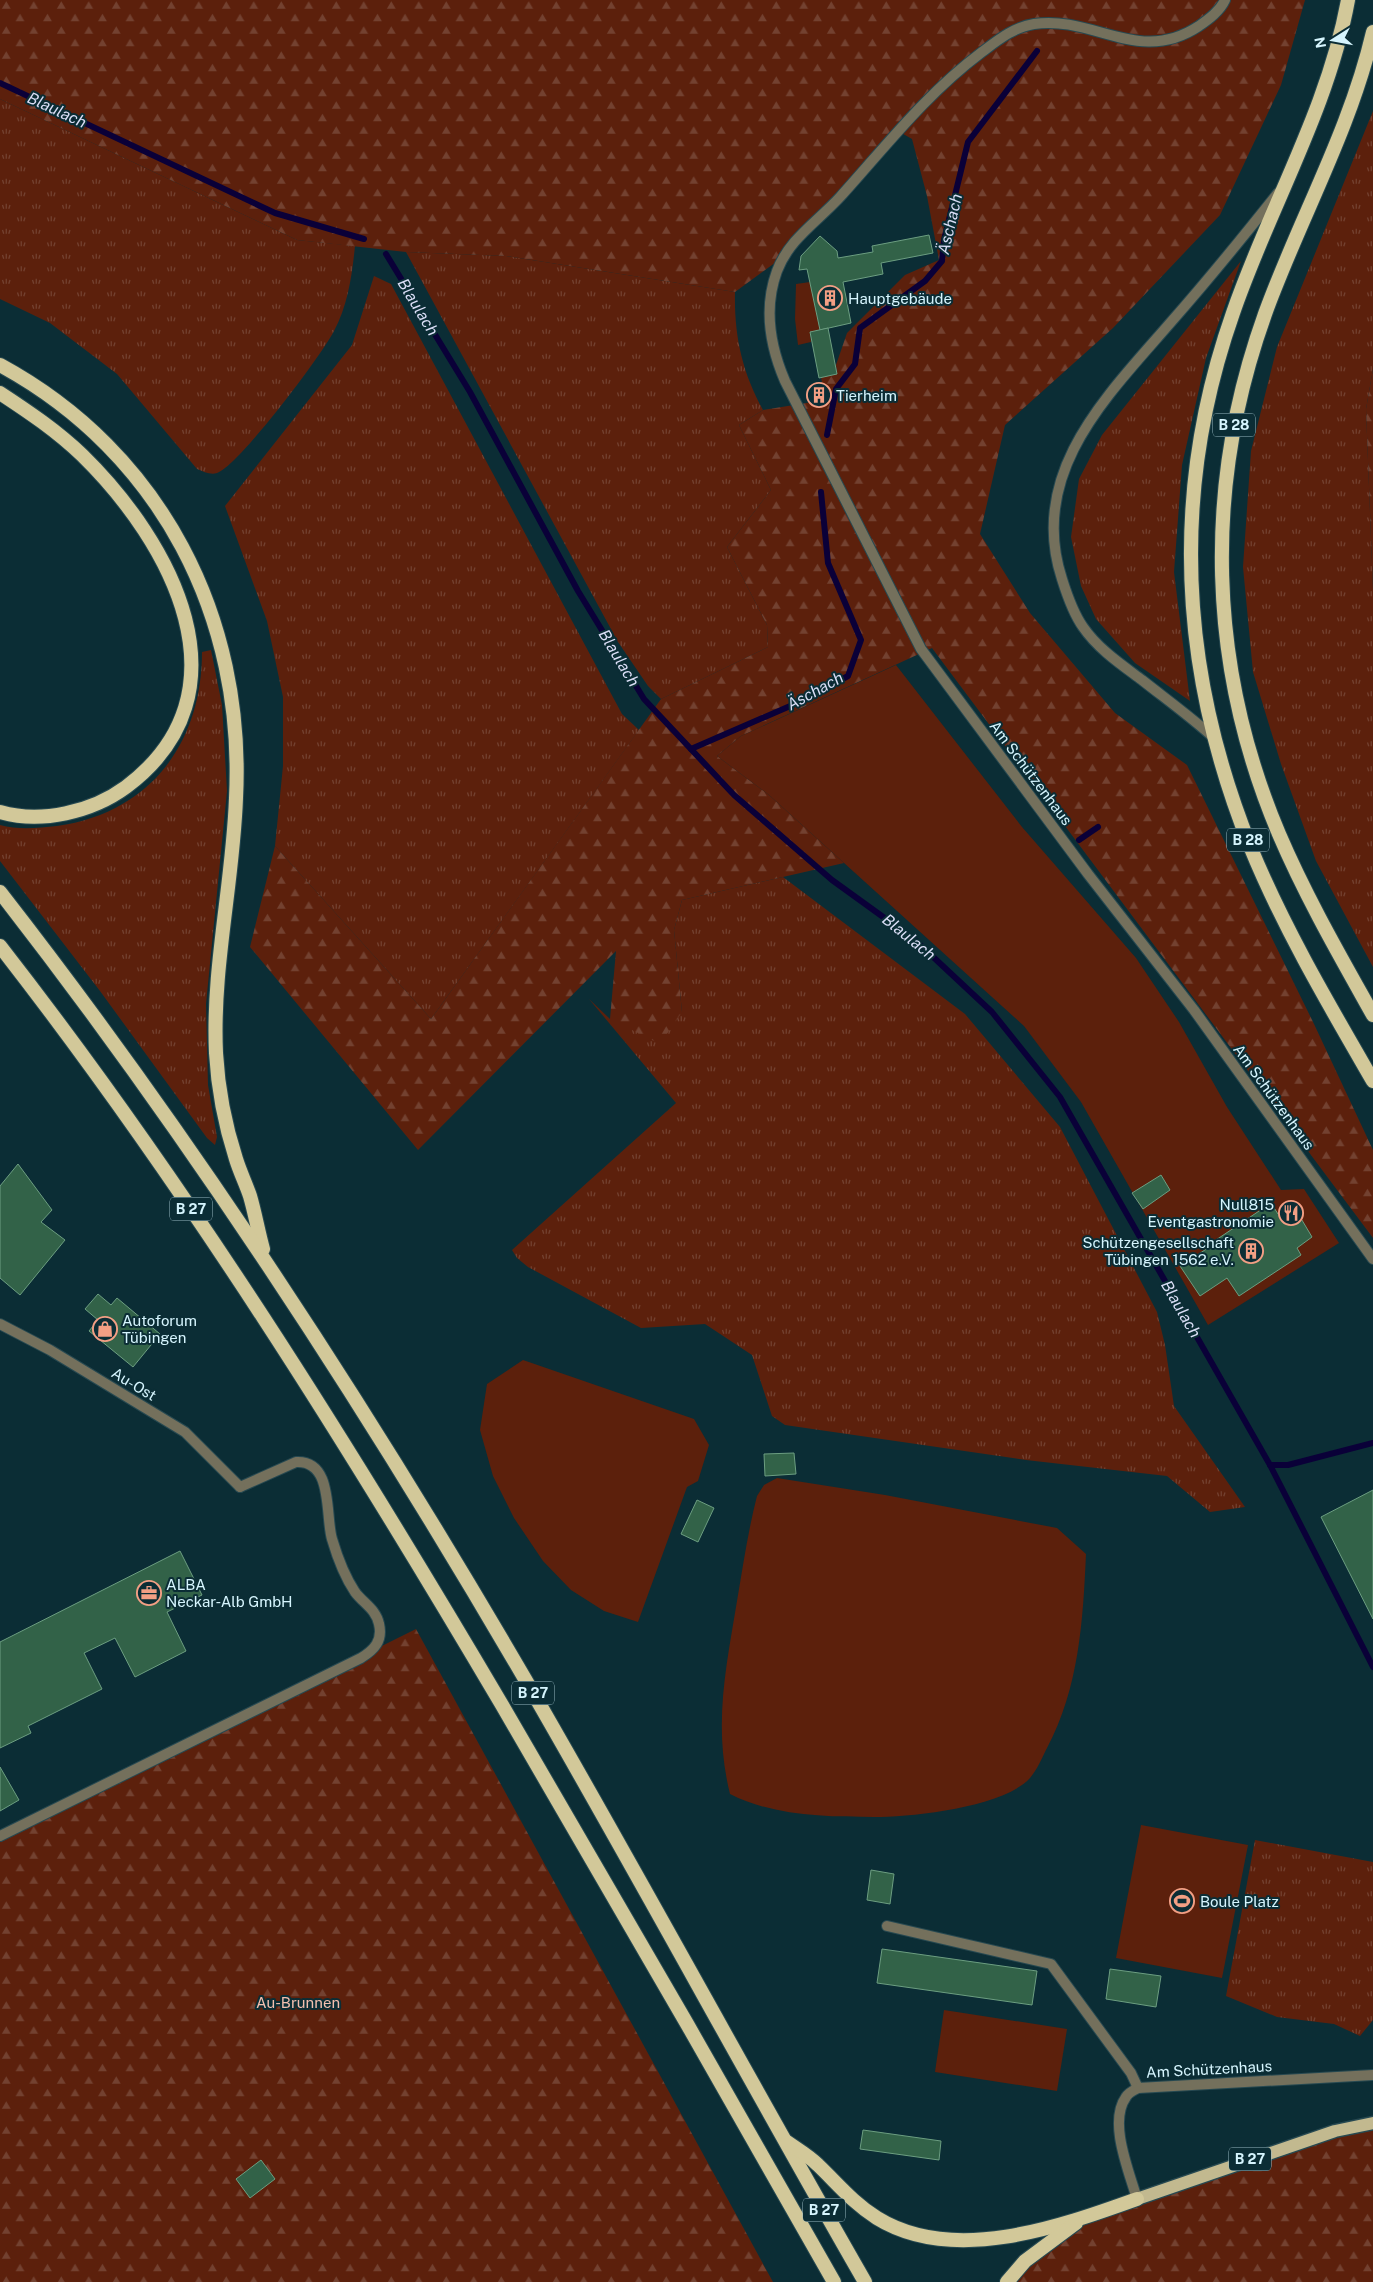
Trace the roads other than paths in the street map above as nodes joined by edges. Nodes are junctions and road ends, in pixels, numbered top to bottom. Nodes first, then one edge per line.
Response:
1 (1225, 0) edge
2 (1348, 0) edge
3 (1373, 32) edge
4 (1286, 183) junction
5 (0, 365) edge
6 (0, 393) edge
7 (1213, 737) junction
8 (0, 812) edge
9 (0, 892) edge
10 (0, 946) edge
11 (1373, 1015) edge
12 (1373, 1081) edge
13 (265, 1259) junction
14 (1373, 1259) edge
15 (0, 1324) edge
16 (0, 1836) edge
17 (887, 1926) dead end
18 (1373, 2075) edge
19 (1138, 2088) junction
20 (1370, 2122) edge
21 (783, 2139) junction
22 (1137, 2198) junction
23 (1080, 2219) junction
24 (834, 2282) edge
25 (865, 2282) edge
26 (1006, 2282) edge

1 - 14 street, Am Schützenhaus
2 - 4 highway, B 28
3 - 11 highway, B 28
4 - 7 highway, B 28
4 - 7 street
5 - 13 highway
6 - 8 highway
7 - 12 highway, B 28
9 - 13 highway, B 27
10 - 24 highway, B 27
13 - 21 highway, B 27
15 - 16 street, Au-Ost
17 - 19 street
18 - 19 street, Am Schützenhaus
19 - 22 street, Am Schützenhaus
20 - 22 main road, B 27
21 - 23 highway
21 - 25 highway, B 27
22 - 23 highway
23 - 26 highway

